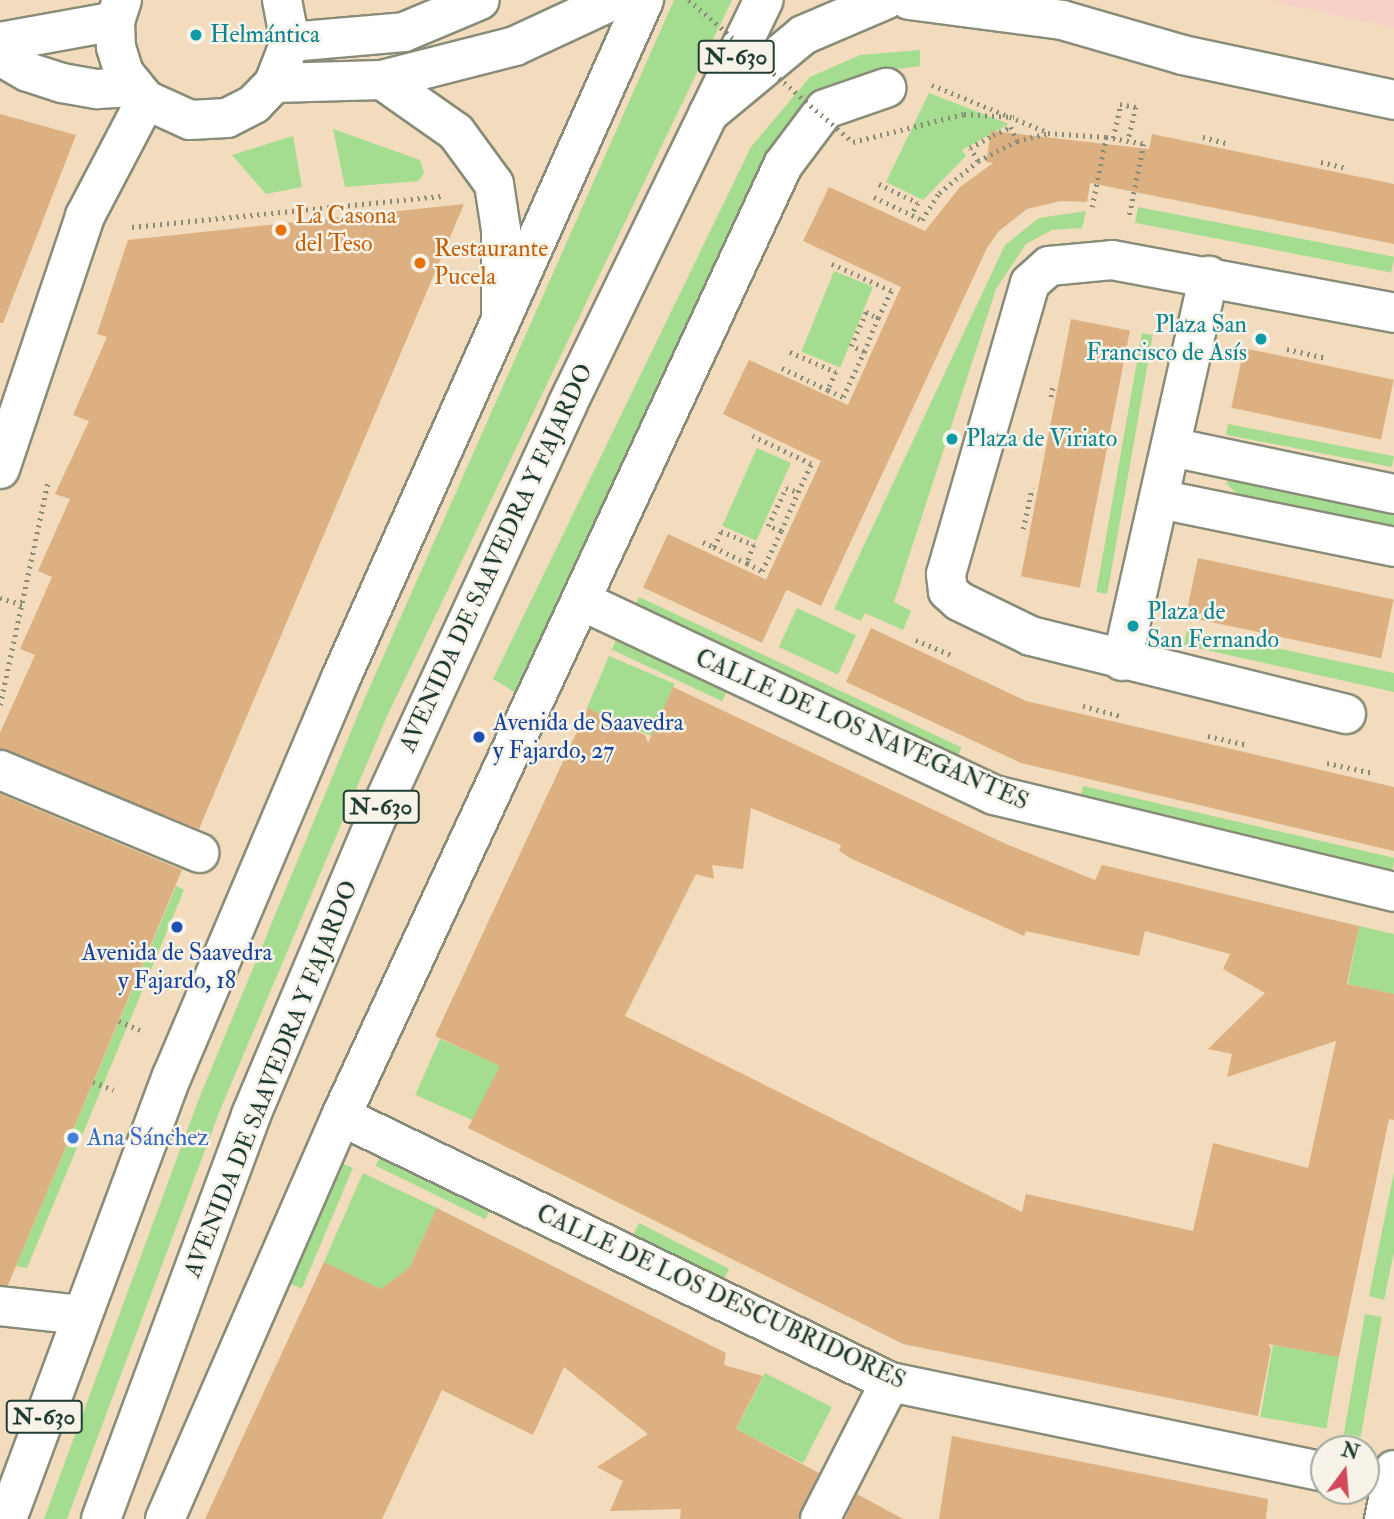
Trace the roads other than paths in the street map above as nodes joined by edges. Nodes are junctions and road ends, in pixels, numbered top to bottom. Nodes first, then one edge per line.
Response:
1 (480, 0) edge
2 (614, 0) edge
3 (644, 0) edge
4 (764, 0) edge
5 (885, 0) edge
6 (909, 0) edge
7 (118, 10) edge
8 (1052, 10) edge
9 (291, 15) edge
10 (0, 42) edge
11 (0, 56) edge
12 (382, 80) junction
13 (274, 83) junction
14 (886, 88) road end
15 (140, 94) junction
16 (1394, 100) edge
17 (708, 114) junction
18 (1209, 276) junction
19 (1394, 313) edge
20 (501, 318) junction
21 (0, 469) edge
22 (1166, 472) junction
23 (1394, 494) edge
24 (1394, 547) edge
25 (584, 602) junction
26 (1122, 661) junction
27 (1346, 714) dead end
28 (0, 770) edge
29 (199, 853) dead end
30 (1394, 892) edge
31 (341, 1115) junction
32 (0, 1306) edge
33 (82, 1315) junction
34 (890, 1382) junction
35 (1310, 1469) edge
36 (7, 1519) edge
37 (101, 1519) edge
38 (165, 1519) edge
39 (820, 1519) edge

1 - 9 main road
2 - 12 main road
3 - 20 main road, N-630
4 - 17 main road, AVENIDA DE SAAVEDRA Y FAJARDO / N-630
5 - 17 main road
6 - 8 main road
7 - 10 main road
7 - 15 main road
8 - 16 main road
9 - 13 main road
11 - 15 main road
12 - 13 main road
12 - 20 main road
13 - 15 main road
14 - 25 main road
15 - 21 main road
17 - 37 main road, AVENIDA DE SAAVEDRA Y FAJARDO / N-630
18 - 19 main road
18 - 22 main road
18 - 26 main road
20 - 33 main road, N-630
22 - 23 main road
22 - 24 main road
22 - 26 main road
25 - 30 main road, CALLE DE LOS NAVEGANTES
25 - 31 main road
26 - 27 main road
28 - 29 main road
31 - 34 main road, CALLE DE LOS DESCUBRIDORES
31 - 38 main road
32 - 33 main road
33 - 36 main road, N-630
34 - 35 main road, CALLE DE LOS DESCUBRIDORES
34 - 39 main road

